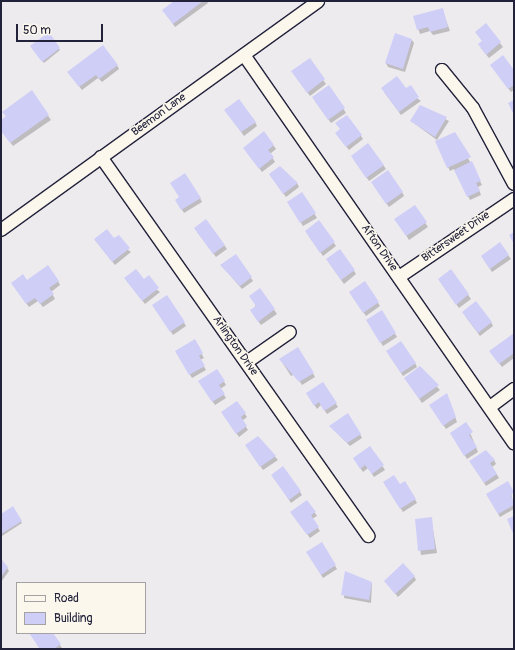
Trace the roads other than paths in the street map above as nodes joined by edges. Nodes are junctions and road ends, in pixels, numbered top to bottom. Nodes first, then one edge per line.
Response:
1 (318, 1) edge
2 (244, 55) junction
3 (442, 70) dead end
4 (101, 157) junction
5 (514, 184) edge
6 (514, 199) edge
7 (1, 230) edge
8 (399, 277) junction
9 (290, 332) dead end
10 (247, 362) junction
11 (514, 389) edge
12 (490, 407) junction
13 (514, 443) edge
14 (368, 536) dead end

1 - 2 street, Beemon Lane
2 - 4 street, Beemon Lane
2 - 8 street, Afton Drive
3 - 5 street
4 - 7 street, Beemon Lane
4 - 10 street, Arlington Drive
6 - 8 street, Bittersweet Drive
8 - 12 street, Afton Drive
9 - 10 street
10 - 14 street, Arlington Drive
11 - 12 street
12 - 13 street, Afton Drive

